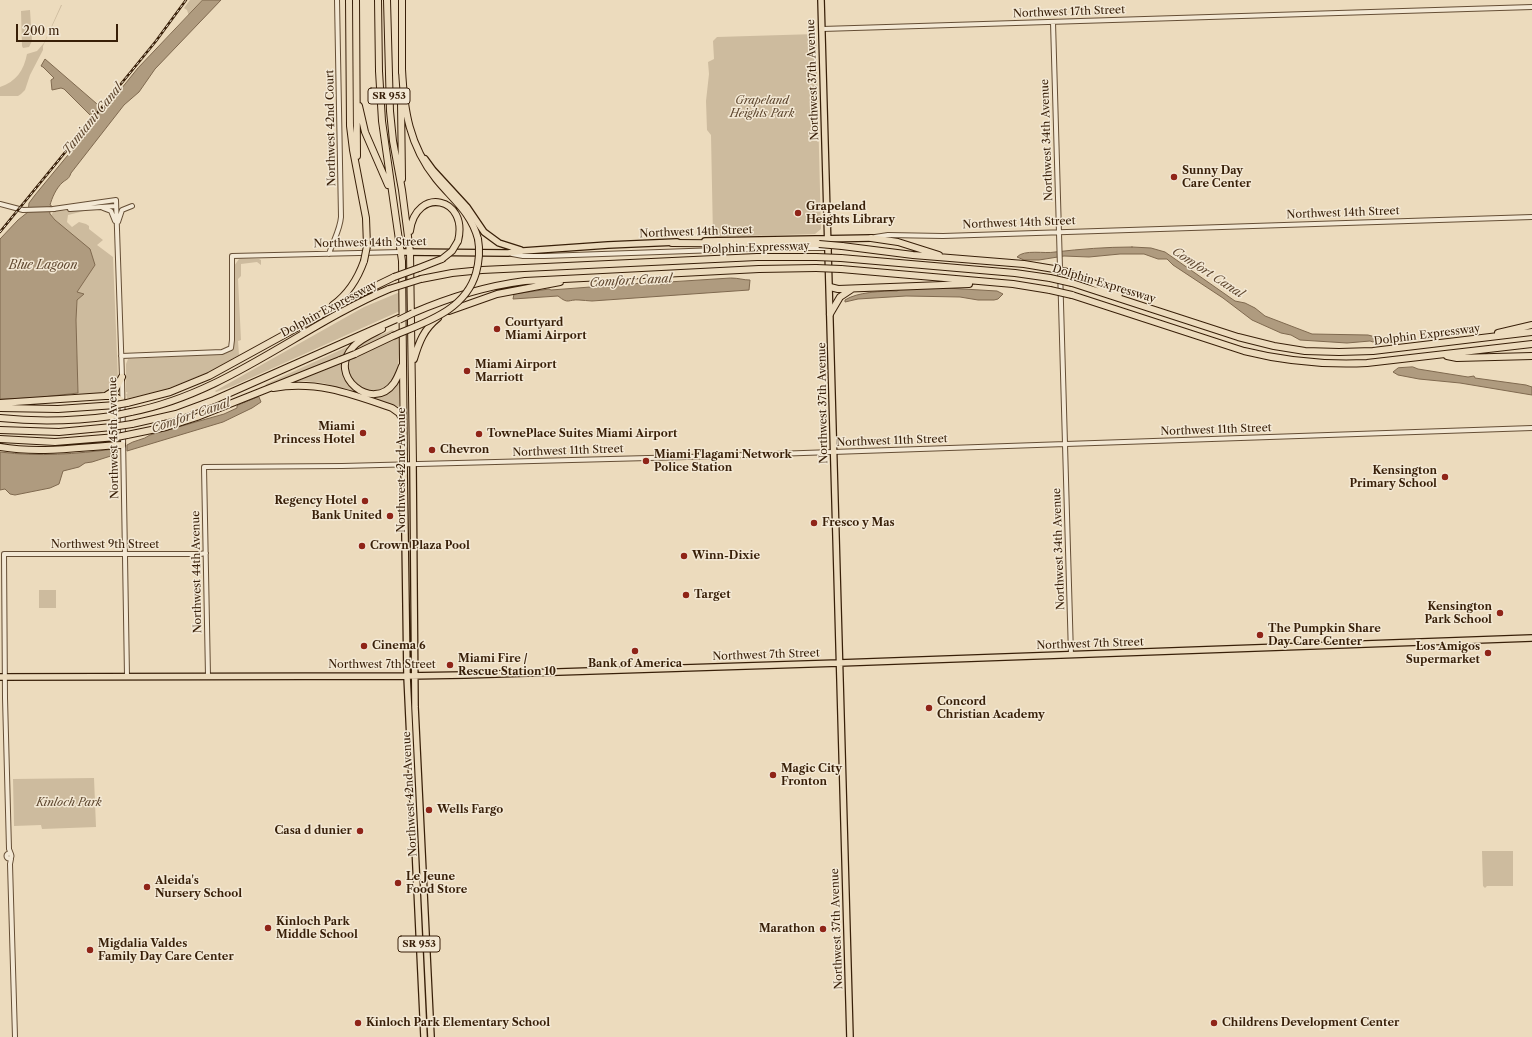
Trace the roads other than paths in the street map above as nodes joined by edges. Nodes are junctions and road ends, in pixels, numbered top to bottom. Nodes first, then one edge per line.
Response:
1 (337, 0) edge
2 (349, 0) edge
3 (356, 0) edge
4 (378, 0) edge
5 (387, 0) edge
6 (402, 0) edge
7 (821, 0) edge
8 (1532, 7) edge
9 (1053, 22) junction
10 (822, 29) junction
11 (402, 69) junction
12 (357, 82) junction
13 (409, 127) junction
14 (359, 177) junction
15 (402, 190) junction
16 (393, 203) junction
17 (1, 205) edge
18 (116, 206) junction
19 (132, 206) dead end
20 (97, 207) junction
21 (53, 209) junction
22 (1532, 217) edge
23 (116, 228) junction
24 (1059, 232) junction
25 (829, 238) junction
26 (871, 238) junction
27 (409, 240) junction
28 (672, 243) junction
29 (829, 248) junction
30 (523, 251) junction
31 (401, 252) junction
32 (410, 252) junction
33 (508, 253) junction
34 (329, 254) junction
35 (947, 257) junction
36 (580, 278) junction
37 (993, 282) junction
38 (830, 287) junction
39 (853, 288) junction
40 (1155, 310) junction
41 (830, 314) junction
42 (319, 315) junction
43 (399, 319) junction
44 (1530, 329) edge
45 (1530, 344) edge
46 (1442, 355) junction
47 (121, 356) junction
48 (1532, 356) edge
49 (403, 360) junction
50 (412, 364) junction
51 (122, 377) junction
52 (264, 390) junction
53 (105, 396) junction
54 (124, 401) junction
55 (0, 403) edge
56 (0, 408) edge
57 (0, 418) edge
58 (404, 423) junction
59 (1532, 428) edge
60 (0, 430) edge
61 (0, 439) edge
62 (1065, 444) junction
63 (122, 445) junction
64 (0, 447) edge
65 (834, 452) junction
66 (404, 464) junction
67 (413, 464) junction
68 (204, 467) joint
69 (206, 553) junction
70 (124, 554) junction
71 (405, 558) junction
72 (405, 569) junction
73 (413, 570) junction
74 (413, 583) junction
75 (1532, 638) edge
76 (1071, 655) junction
77 (839, 663) junction
78 (127, 676) junction
79 (208, 676) junction
80 (407, 676) junction
81 (414, 676) junction
82 (3, 677) edge
83 (410, 744) junction
84 (418, 757) junction
85 (411, 776) junction
86 (419, 790) junction
87 (421, 975) junction
88 (429, 985) junction
89 (15, 1037) edge
90 (424, 1037) edge
91 (431, 1037) edge
92 (850, 1037) edge

1 - 34 street, Northwest 42nd Court
2 - 14 highway
3 - 12 highway
4 - 16 highway, Northwest 42nd Avenue / SR 953
5 - 15 highway, Northwest 42nd Avenue / SR 953
6 - 11 highway
7 - 10 main road, Northwest 37th Avenue
8 - 9 street, Northwest 17th Street
9 - 10 street, Northwest 17th Street
9 - 24 street, Northwest 34th Avenue
10 - 25 main road, Northwest 37th Avenue
11 - 13 highway
11 - 15 highway
12 - 14 highway
12 - 16 highway
13 - 30 main road
13 - 52 highway, bridge
14 - 42 highway, bridge
15 - 27 highway, Northwest 42nd Avenue / SR 953
16 - 31 highway, Northwest 42nd Avenue / SR 953
17 - 21 street
18 - 20 street
18 - 21 street, Northwest 45th Avenue
18 - 23 street, Northwest 45th Avenue
19 - 23 street
20 - 21 street
20 - 23 street
22 - 24 street, Northwest 14th Street
23 - 47 street, Northwest 45th Avenue
24 - 26 street, Northwest 14th Street
24 - 62 street, Northwest 34th Avenue
25 - 26 main road, Northwest 14th Street
25 - 28 main road, Northwest 14th Street
25 - 29 main road, Northwest 37th Avenue
26 - 35 highway
27 - 32 highway, Northwest 42nd Avenue / SR 953
27 - 42 highway, bridge
28 - 30 main road, Northwest 14th Street
28 - 35 highway, bridge
29 - 33 street, Northwest 14th Street
29 - 38 main road, Northwest 37th Avenue
30 - 33 main road, Northwest 14th Street
31 - 32 main road, Northwest 14th Street
31 - 34 street, Northwest 14th Street
31 - 49 highway, Northwest 42nd Avenue / SR 953
32 - 33 main road, Northwest 14th Street
32 - 50 highway, Northwest 42nd Avenue / SR 953
34 - 47 street, Northwest 14th Street
35 - 40 highway, bridge
36 - 37 highway, Dolphin Expressway, bridge
36 - 43 highway, Dolphin Expressway, bridge
36 - 50 highway
37 - 39 highway
37 - 46 highway, Dolphin Expressway, bridge
38 - 39 highway
38 - 41 main road, Northwest 37th Avenue
39 - 41 highway
40 - 44 highway, Dolphin Expressway
40 - 57 highway, Dolphin Expressway, bridge
41 - 65 main road, Northwest 37th Avenue
42 - 54 highway
43 - 49 highway
43 - 60 highway, bridge
45 - 46 highway, Dolphin Expressway
46 - 48 highway
47 - 51 street, Northwest 45th Avenue
49 - 58 highway, Northwest 42nd Avenue / SR 953
50 - 67 highway, Northwest 42nd Avenue / SR 953
51 - 53 highway
51 - 54 street, Northwest 45th Avenue
52 - 58 highway
52 - 61 highway, bridge
53 - 54 highway
53 - 55 highway
54 - 56 highway, bridge
54 - 63 street, Northwest 45th Avenue
58 - 66 highway, Northwest 42nd Avenue / SR 953
59 - 62 street, Northwest 11th Street
62 - 65 street, Northwest 11th Street
62 - 76 street, Northwest 34th Avenue
63 - 64 highway
63 - 70 street, Northwest 45th Avenue
65 - 67 street, Northwest 11th Street
65 - 77 main road, Northwest 37th Avenue
66 - 67 street, Northwest 11th Street
66 - 68 street, Northwest 11th Street
66 - 71 main road, Northwest 42nd Avenue / SR 953
67 - 73 main road, Northwest 42nd Avenue / SR 953
68 - 69 street, Northwest 44th Avenue
69 - 70 street, Northwest 9th Street
69 - 79 street, Northwest 44th Avenue
70 - 78 street, Northwest 45th Avenue
70 - 82 street, Northwest 9th Street
71 - 72 main road, Northwest 42nd Avenue / SR 953
71 - 73 main road
72 - 74 main road
72 - 80 main road, Northwest 42nd Avenue / SR 953
73 - 74 main road, Northwest 42nd Avenue / SR 953
74 - 81 main road, Northwest 42nd Avenue / SR 953
75 - 76 main road, Northwest 7th Street
76 - 77 main road, Northwest 7th Street
77 - 81 main road, Northwest 7th Street
77 - 92 main road, Northwest 37th Avenue
78 - 79 main road, Northwest 7th Street
78 - 82 main road, Northwest 7th Street
79 - 80 main road, Northwest 7th Street
80 - 81 main road, Northwest 7th Street
80 - 83 main road, Northwest 42nd Avenue / SR 953
81 - 84 main road, Northwest 42nd Avenue / SR 953
82 - 89 street
83 - 84 main road
83 - 85 main road, Northwest 42nd Avenue / SR 953
84 - 86 main road, Northwest 42nd Avenue / SR 953
85 - 86 main road
85 - 87 main road, Northwest 42nd Avenue / SR 953
86 - 88 main road, Northwest 42nd Avenue / SR 953
87 - 88 main road
87 - 90 main road, Northwest 42nd Avenue / SR 953
88 - 91 main road, Northwest 42nd Avenue / SR 953

